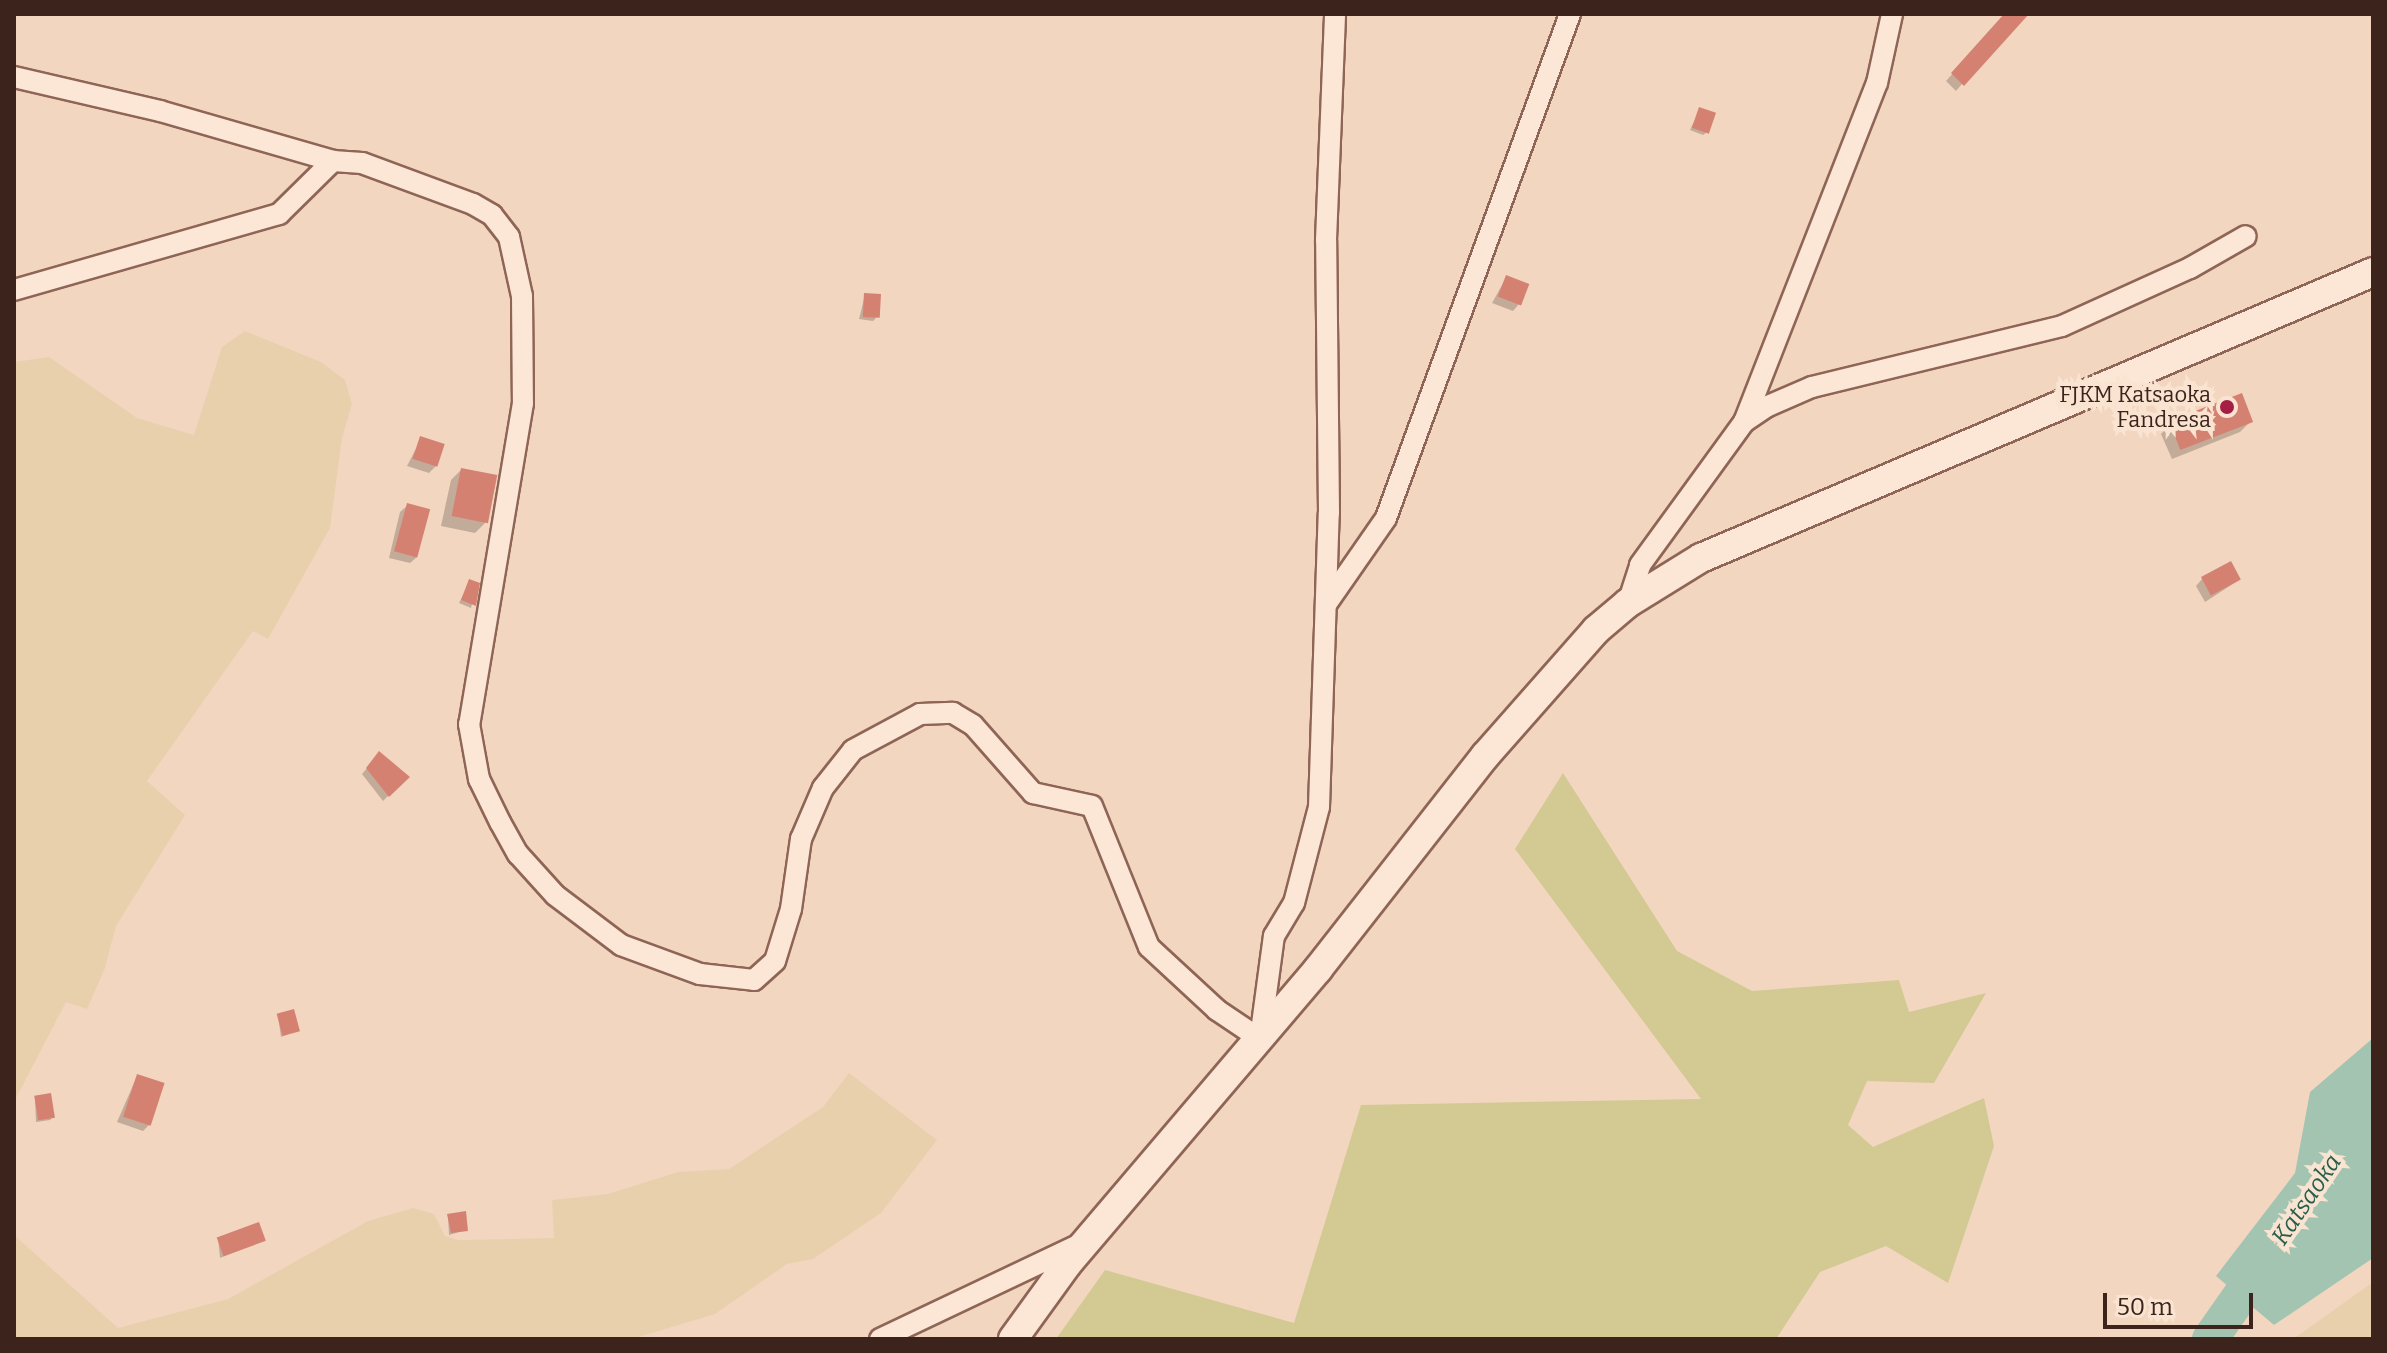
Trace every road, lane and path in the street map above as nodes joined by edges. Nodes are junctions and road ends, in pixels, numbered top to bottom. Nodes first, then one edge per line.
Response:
1 (1335, 14) edge
2 (1570, 14) edge
3 (1892, 14) edge
4 (14, 77) edge
5 (333, 161) junction
6 (2246, 236) dead end
7 (2373, 272) edge
8 (14, 290) edge
9 (1744, 422) junction
10 (1327, 603) junction
11 (1628, 603) junction
12 (1260, 1039) junction
13 (1094, 1237) junction
14 (880, 1339) edge
15 (1013, 1339) edge

1 - 10 street
2 - 10 street
3 - 9 street
4 - 5 street
5 - 8 street
5 - 12 street
6 - 9 street
7 - 11 main road
9 - 11 street
10 - 12 street
11 - 12 main road
12 - 13 main road
13 - 14 street
13 - 15 main road

